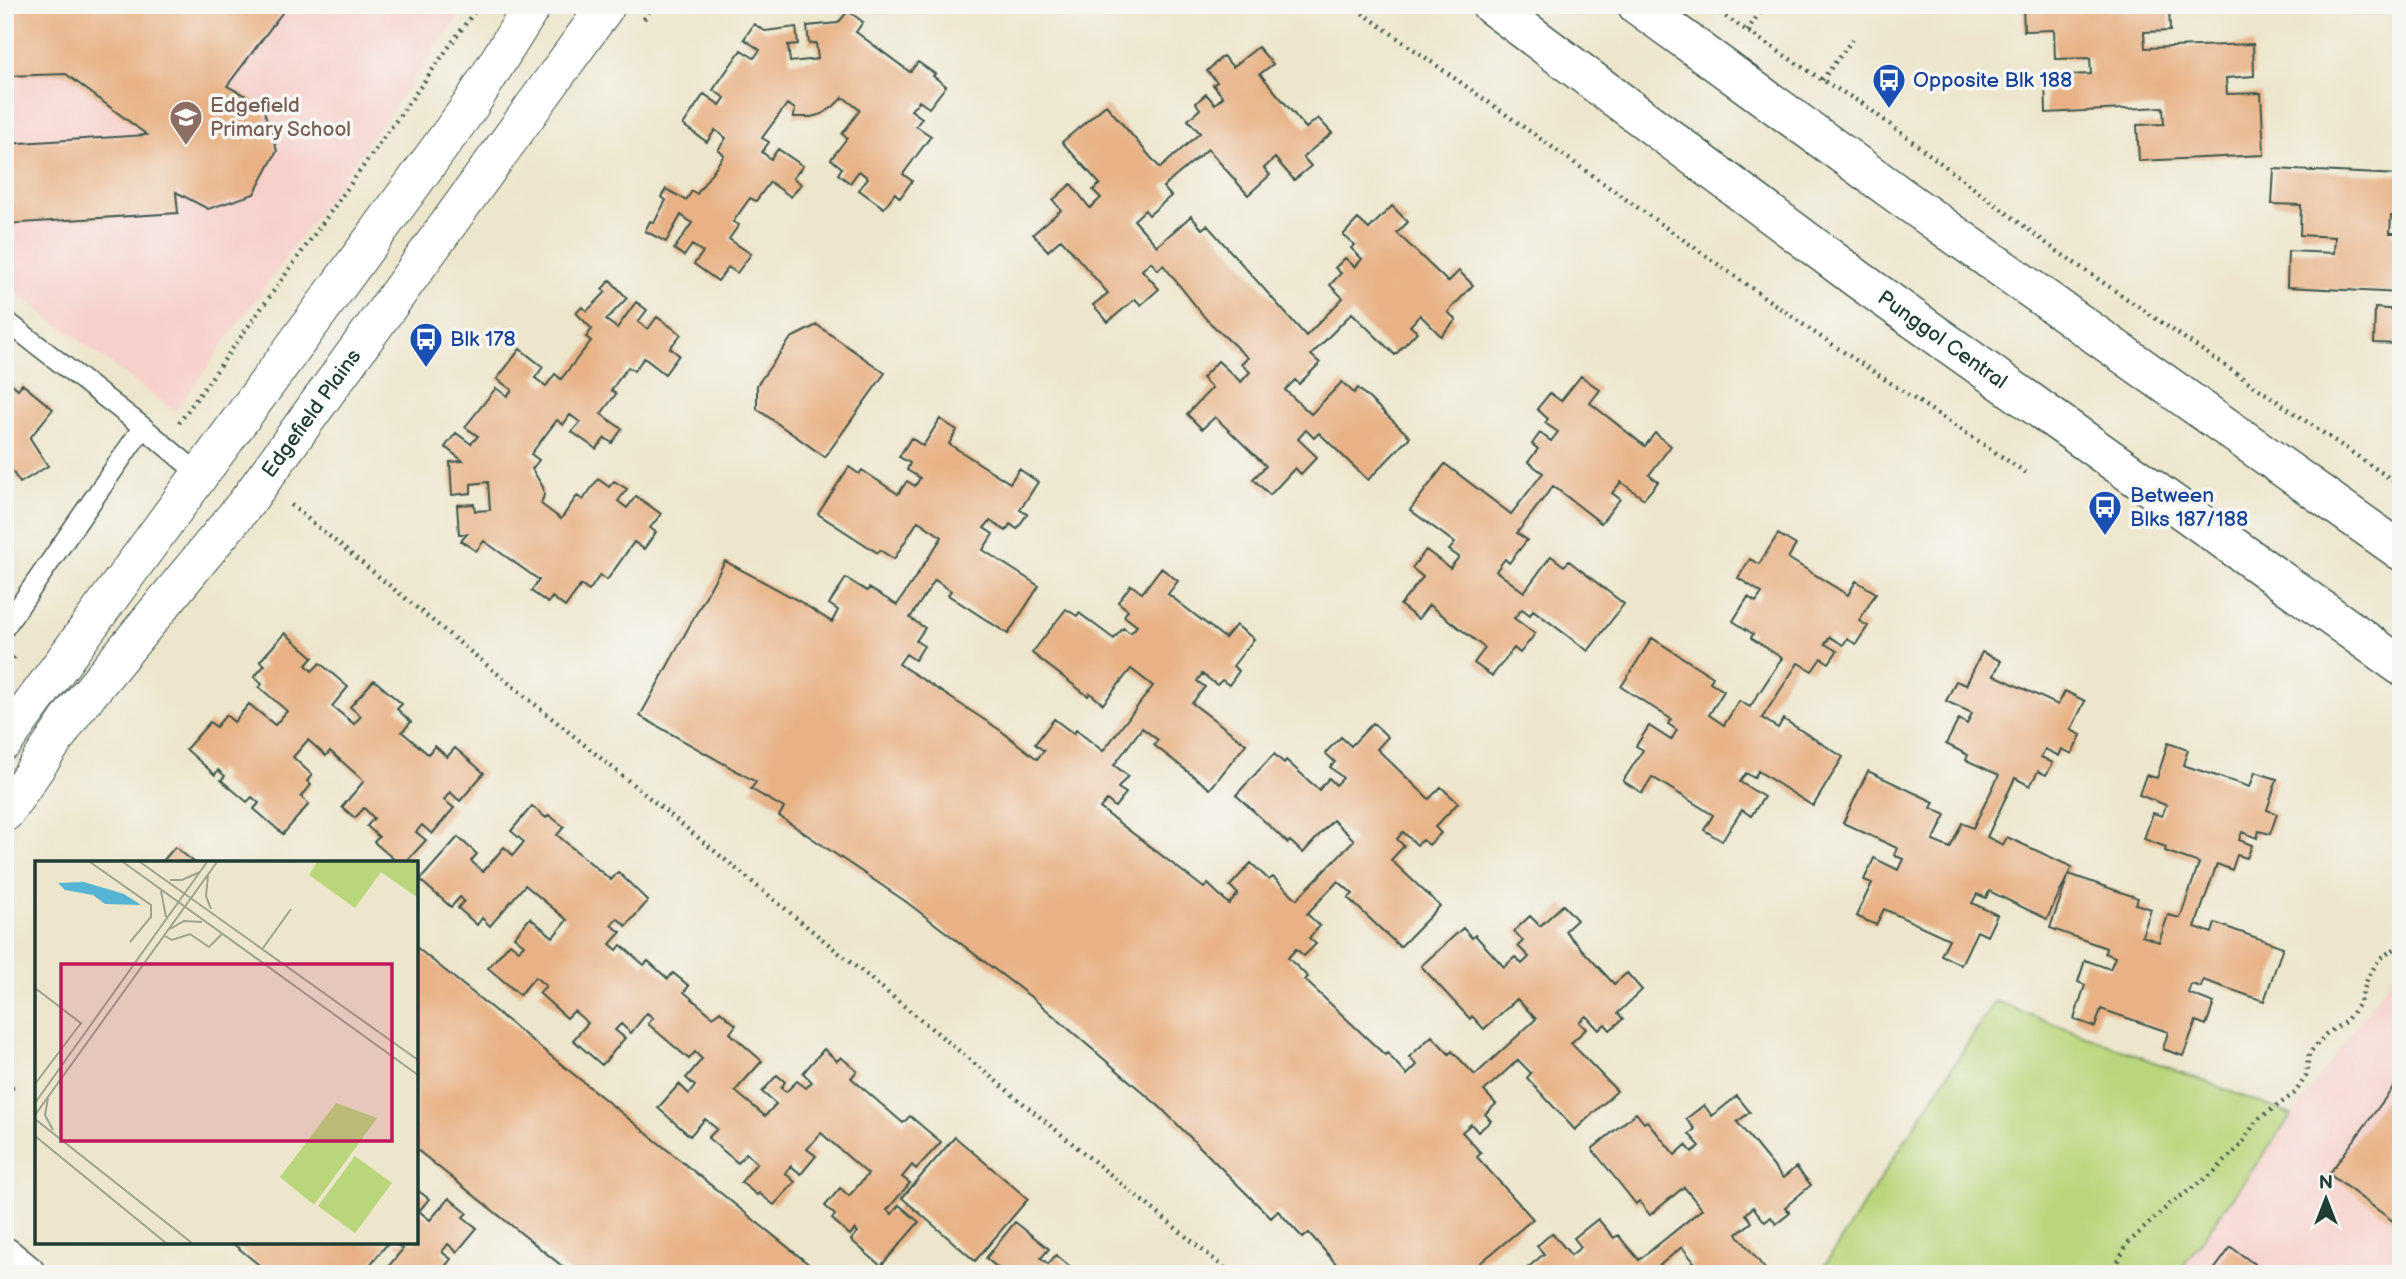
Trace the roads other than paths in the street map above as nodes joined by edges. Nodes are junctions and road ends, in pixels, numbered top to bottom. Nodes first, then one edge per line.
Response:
1 (533, 5) edge
2 (607, 5) edge
3 (1491, 5) edge
4 (1637, 5) edge
5 (5, 320) edge
6 (144, 426) junction
7 (200, 475) junction
8 (2401, 551) edge
9 (5, 628) edge
10 (2401, 666) edge
11 (5, 741) edge
12 (5, 813) edge
13 (5, 1257) edge
14 (26, 1274) edge

1 - 7 street
2 - 12 street, Edgefield Plains
3 - 10 main road, Punggol Central
4 - 8 main road
5 - 6 lane
6 - 7 lane
6 - 9 lane
7 - 11 street
13 - 14 main road

